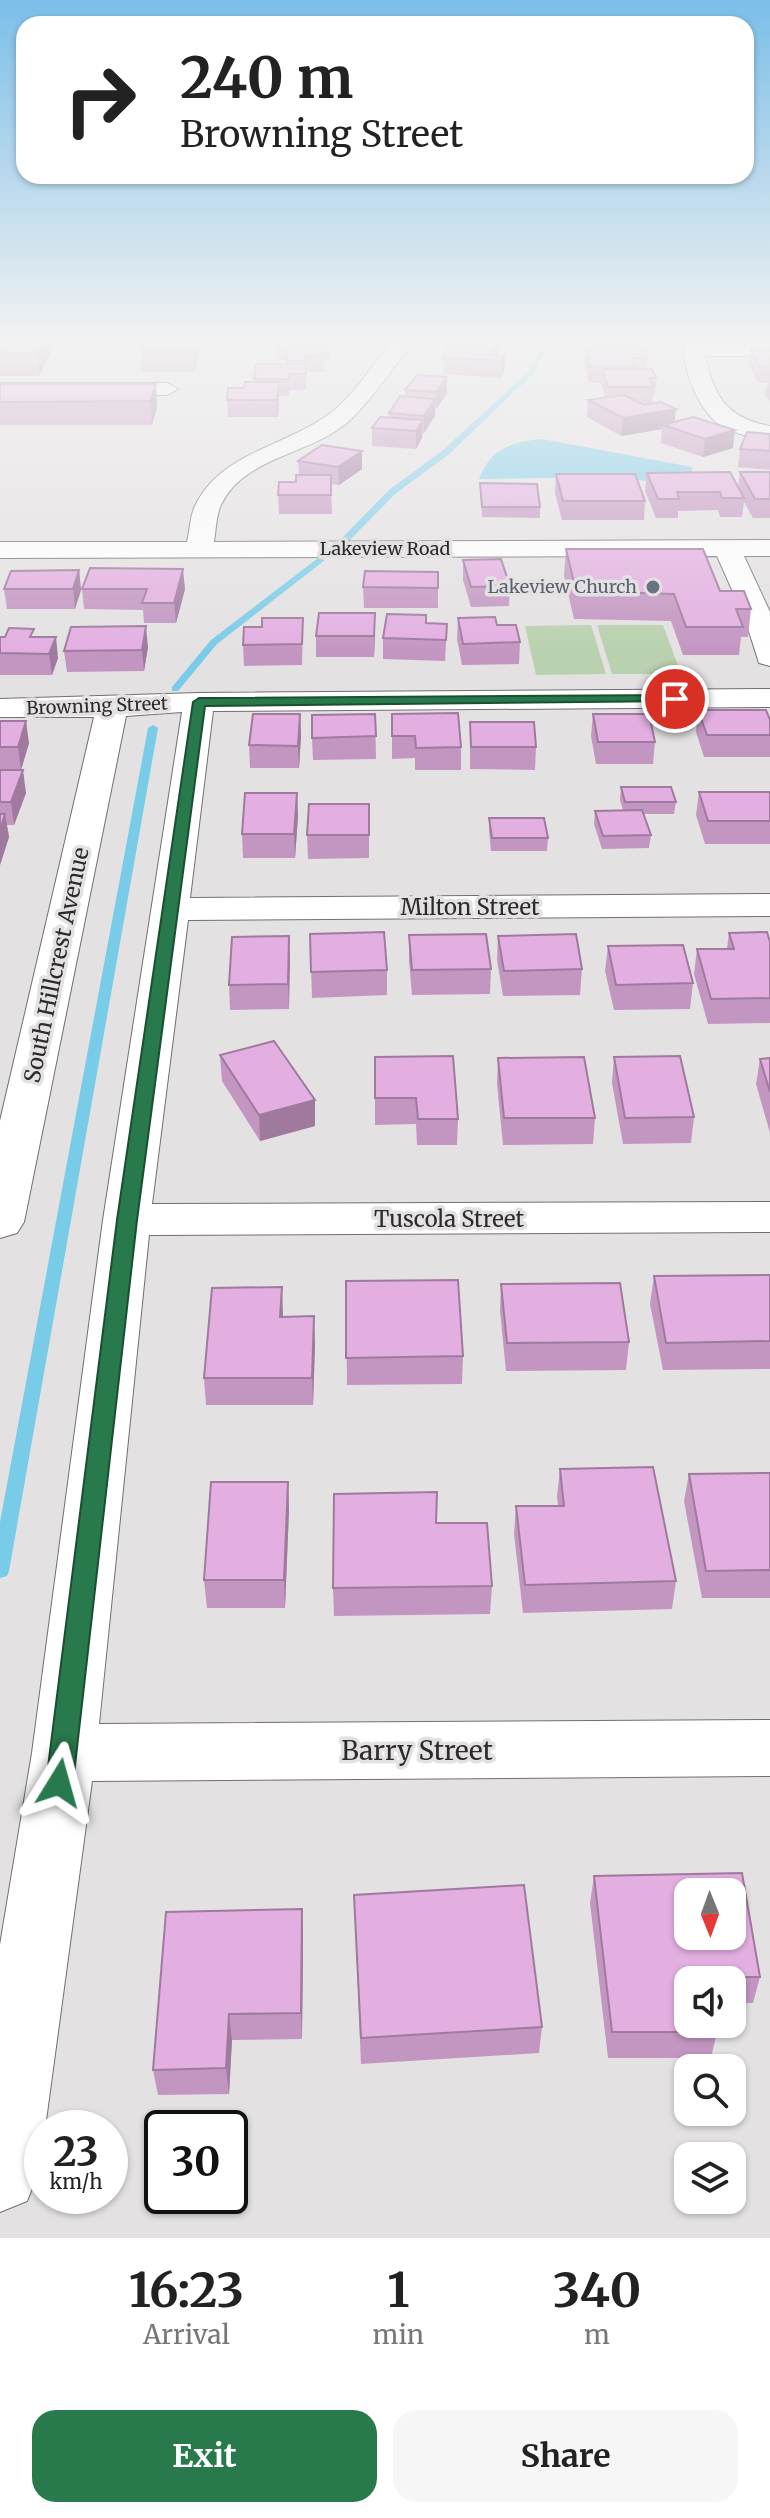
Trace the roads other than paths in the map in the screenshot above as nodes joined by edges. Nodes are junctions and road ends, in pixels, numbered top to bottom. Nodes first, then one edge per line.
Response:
1 (294, 444) edge
2 (727, 548) junction
3 (770, 548) edge
4 (199, 549) junction
5 (0, 550) edge
6 (758, 588) edge
7 (770, 657) edge
8 (770, 698) edge
9 (199, 702) junction
10 (112, 707) junction
11 (0, 708) edge
12 (770, 905) edge
13 (170, 909) junction
14 (770, 1217) edge
15 (127, 1220) junction
16 (0, 1222) edge
17 (770, 1748) edge
18 (64, 1753) junction
19 (0, 2174) edge

1 - 4 street
2 - 3 street, Lakeview Road
2 - 4 street, Lakeview Road
2 - 6 street
4 - 5 street, Lakeview Road
6 - 7 street
8 - 9 street, Browning Street
9 - 10 street, Browning Street
9 - 13 street
10 - 11 street, Browning Street
10 - 16 street, South Hillcrest Avenue
12 - 13 street, Milton Street
13 - 15 street
14 - 15 street, Tuscola Street
15 - 18 street
17 - 18 street, Barry Street
18 - 19 street

